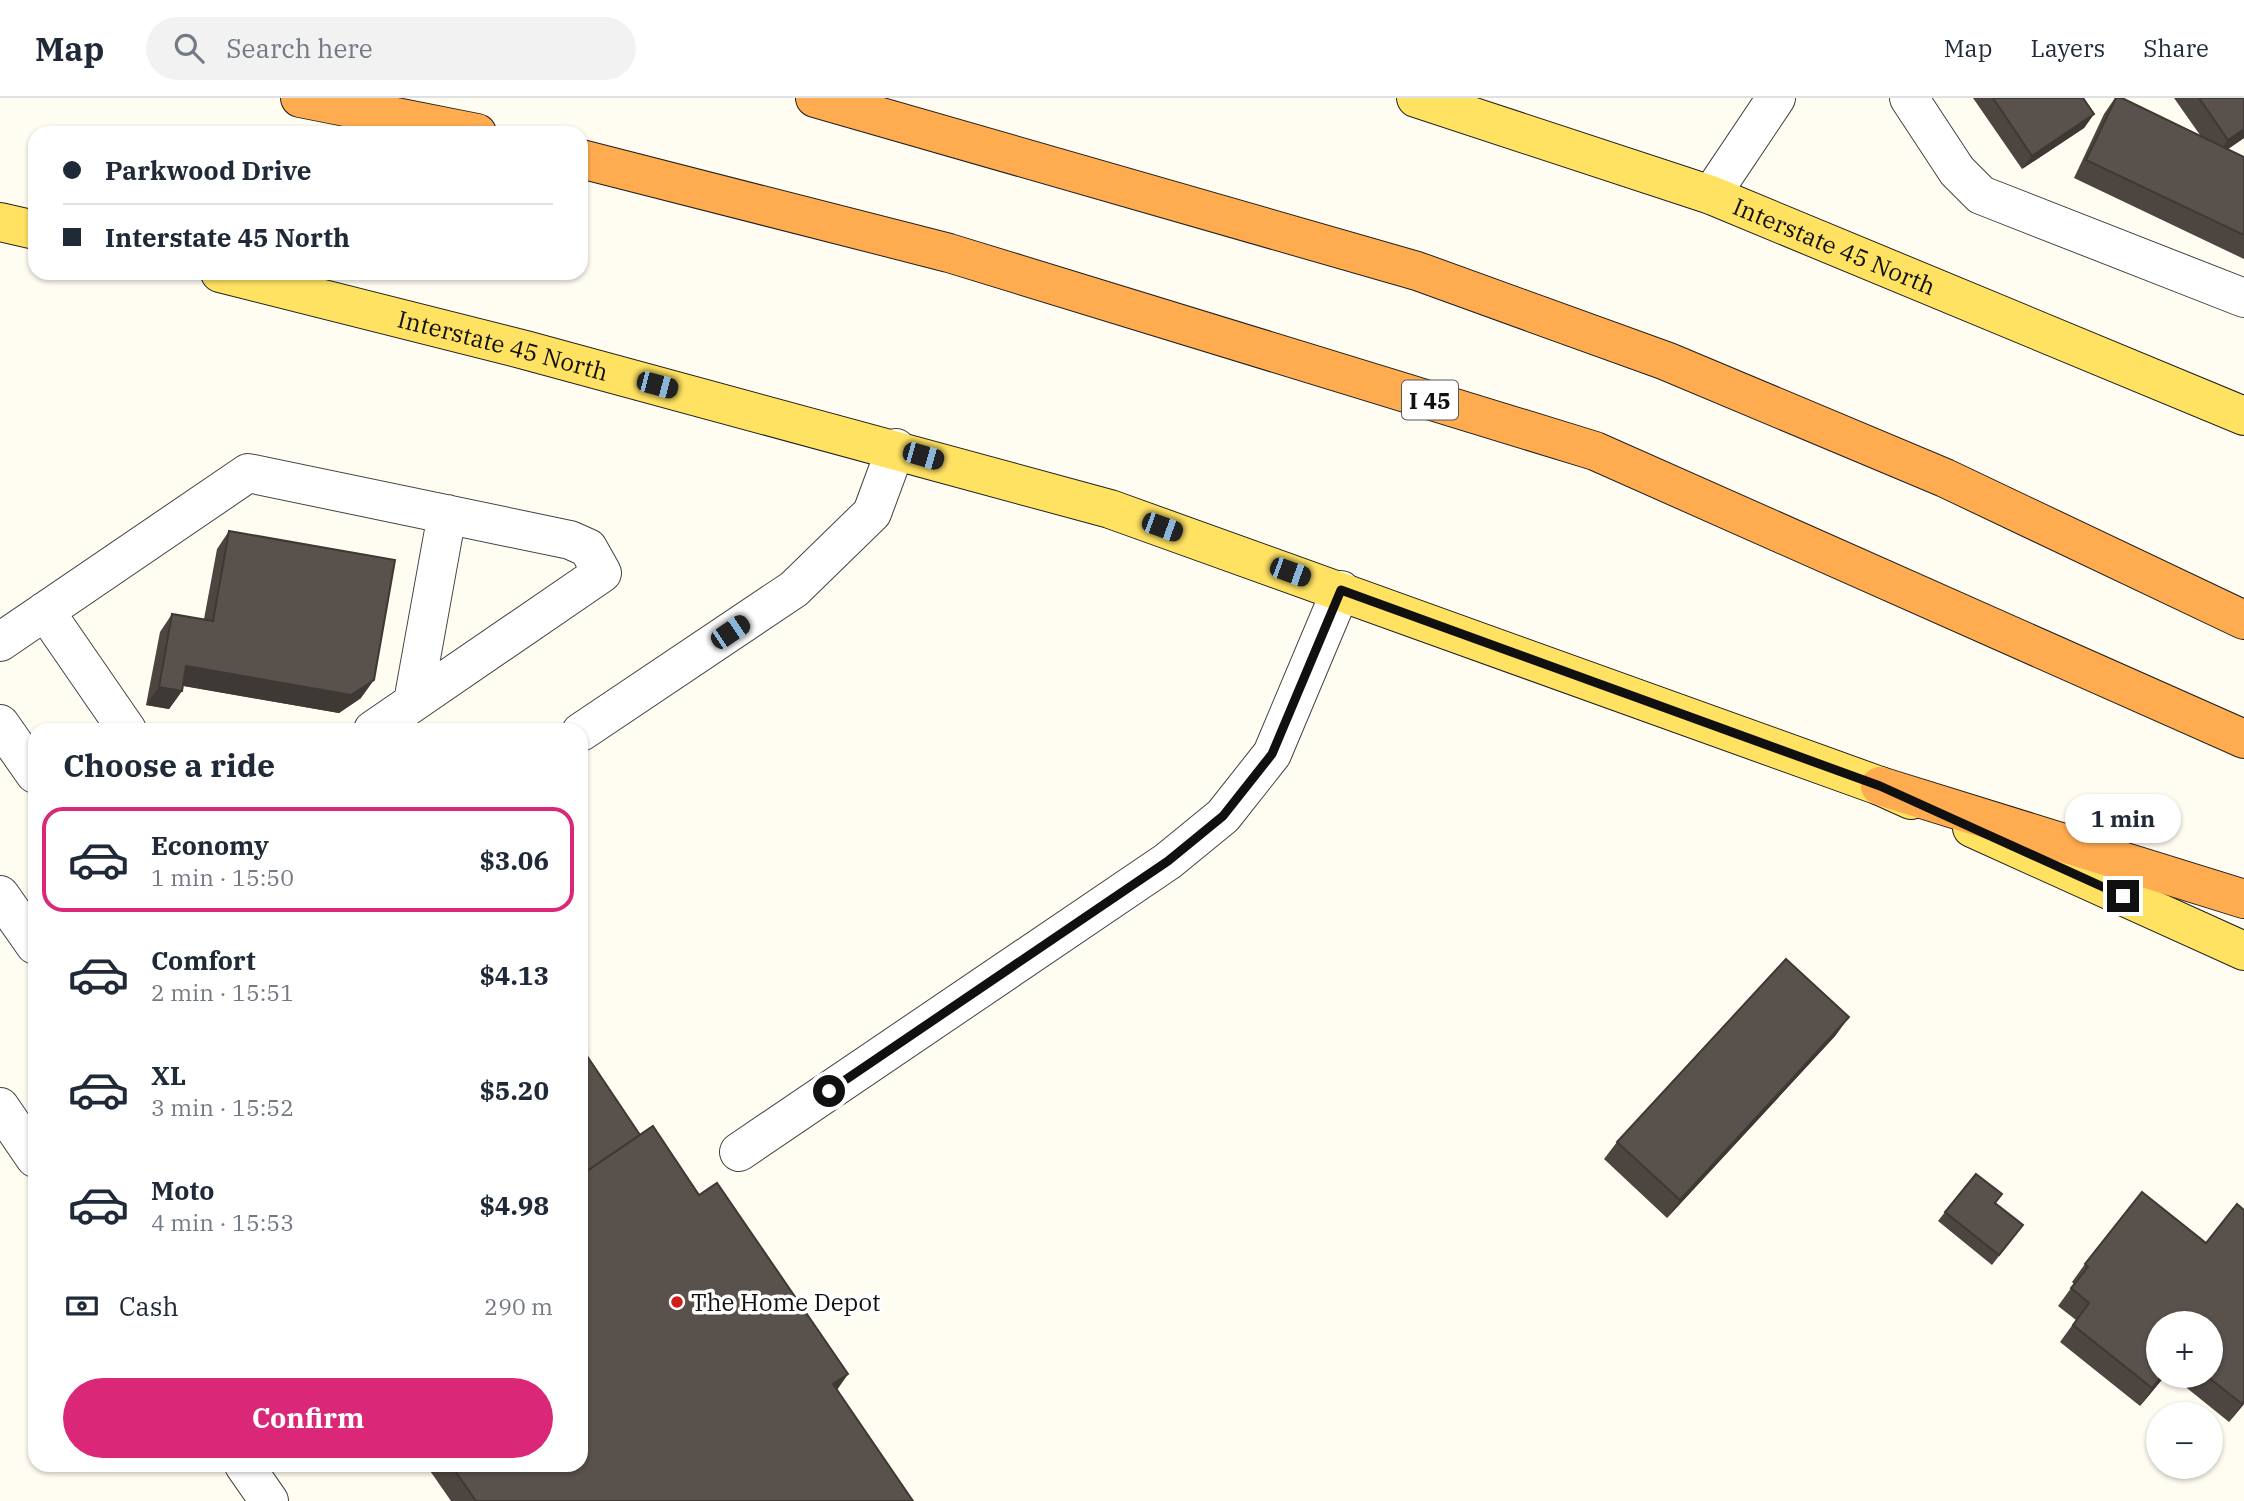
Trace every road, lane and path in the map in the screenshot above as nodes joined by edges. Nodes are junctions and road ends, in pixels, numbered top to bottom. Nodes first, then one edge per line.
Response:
1 (300, 98) edge
2 (815, 98) edge
3 (1416, 98) edge
4 (1776, 98) edge
5 (1909, 98) edge
6 (442, 126) edge
7 (588, 161) edge
8 (1711, 195) junction
9 (0, 222) edge
10 (28, 228) edge
11 (247, 280) edge
12 (2244, 298) edge
13 (2244, 416) edge
14 (896, 448) junction
15 (447, 514) junction
16 (1341, 590) junction
17 (45, 611) junction
18 (2244, 620) edge
19 (0, 642) edge
20 (413, 702) junction
21 (122, 723) edge
22 (383, 723) edge
23 (0, 724) edge
24 (588, 727) edge
25 (2244, 739) edge
26 (28, 764) edge
27 (1880, 786) junction
28 (0, 895) edge
29 (2244, 899) edge
30 (28, 935) edge
31 (2244, 951) edge
32 (11, 1115) edge
33 (28, 1145) edge
34 (739, 1153) dead end
35 (249, 1472) edge
36 (269, 1501) edge

1 - 6 highway
2 - 18 highway
3 - 8 main road, Interstate 45 North
4 - 8 street
5 - 12 street
7 - 25 highway, I 45
8 - 13 main road, Interstate 45 North
9 - 10 main road
11 - 14 main road, Interstate 45 North
14 - 16 main road, Interstate 45 North
14 - 24 street
15 - 17 street
15 - 20 street
15 - 20 street
16 - 27 main road, Interstate 45 North
16 - 34 street
17 - 19 street
17 - 21 street
20 - 22 street
23 - 26 street
27 - 29 highway
27 - 31 main road, Interstate 45 North
28 - 30 street
32 - 33 street
35 - 36 street

